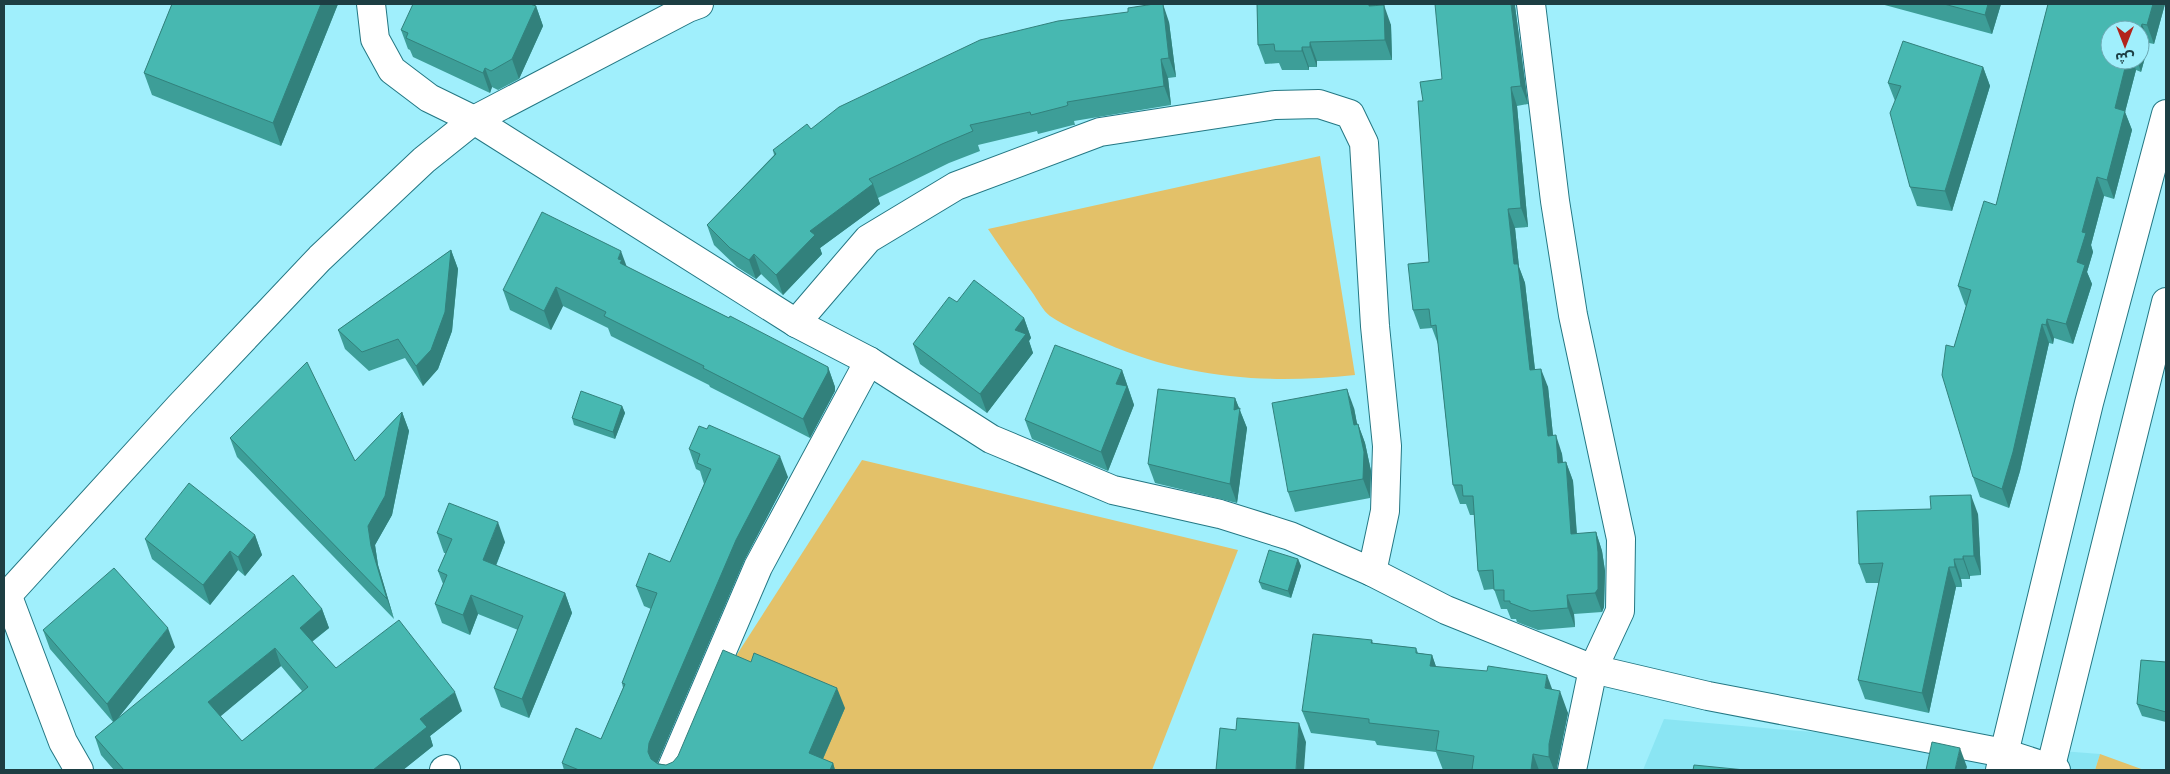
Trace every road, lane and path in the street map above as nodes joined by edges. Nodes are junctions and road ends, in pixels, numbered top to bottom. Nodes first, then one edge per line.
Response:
1 (371, 4) edge
2 (699, 4) edge
3 (1531, 4) edge
4 (2166, 114) edge
5 (474, 120) junction
6 (2166, 302) edge
7 (796, 323) junction
8 (869, 361) junction
9 (1372, 572) junction
10 (5, 597) edge
11 (1593, 669) junction
12 (2002, 762) edge
13 (79, 770) edge
14 (671, 770) edge
15 (1572, 770) edge
16 (2052, 770) edge

1 - 5 street
2 - 5 street
3 - 11 street
4 - 12 street
5 - 7 street
5 - 10 street
6 - 16 street
7 - 8 street
7 - 9 street
8 - 9 street
8 - 14 street
9 - 11 street
10 - 13 street
11 - 12 street
11 - 15 street
12 - 16 street

